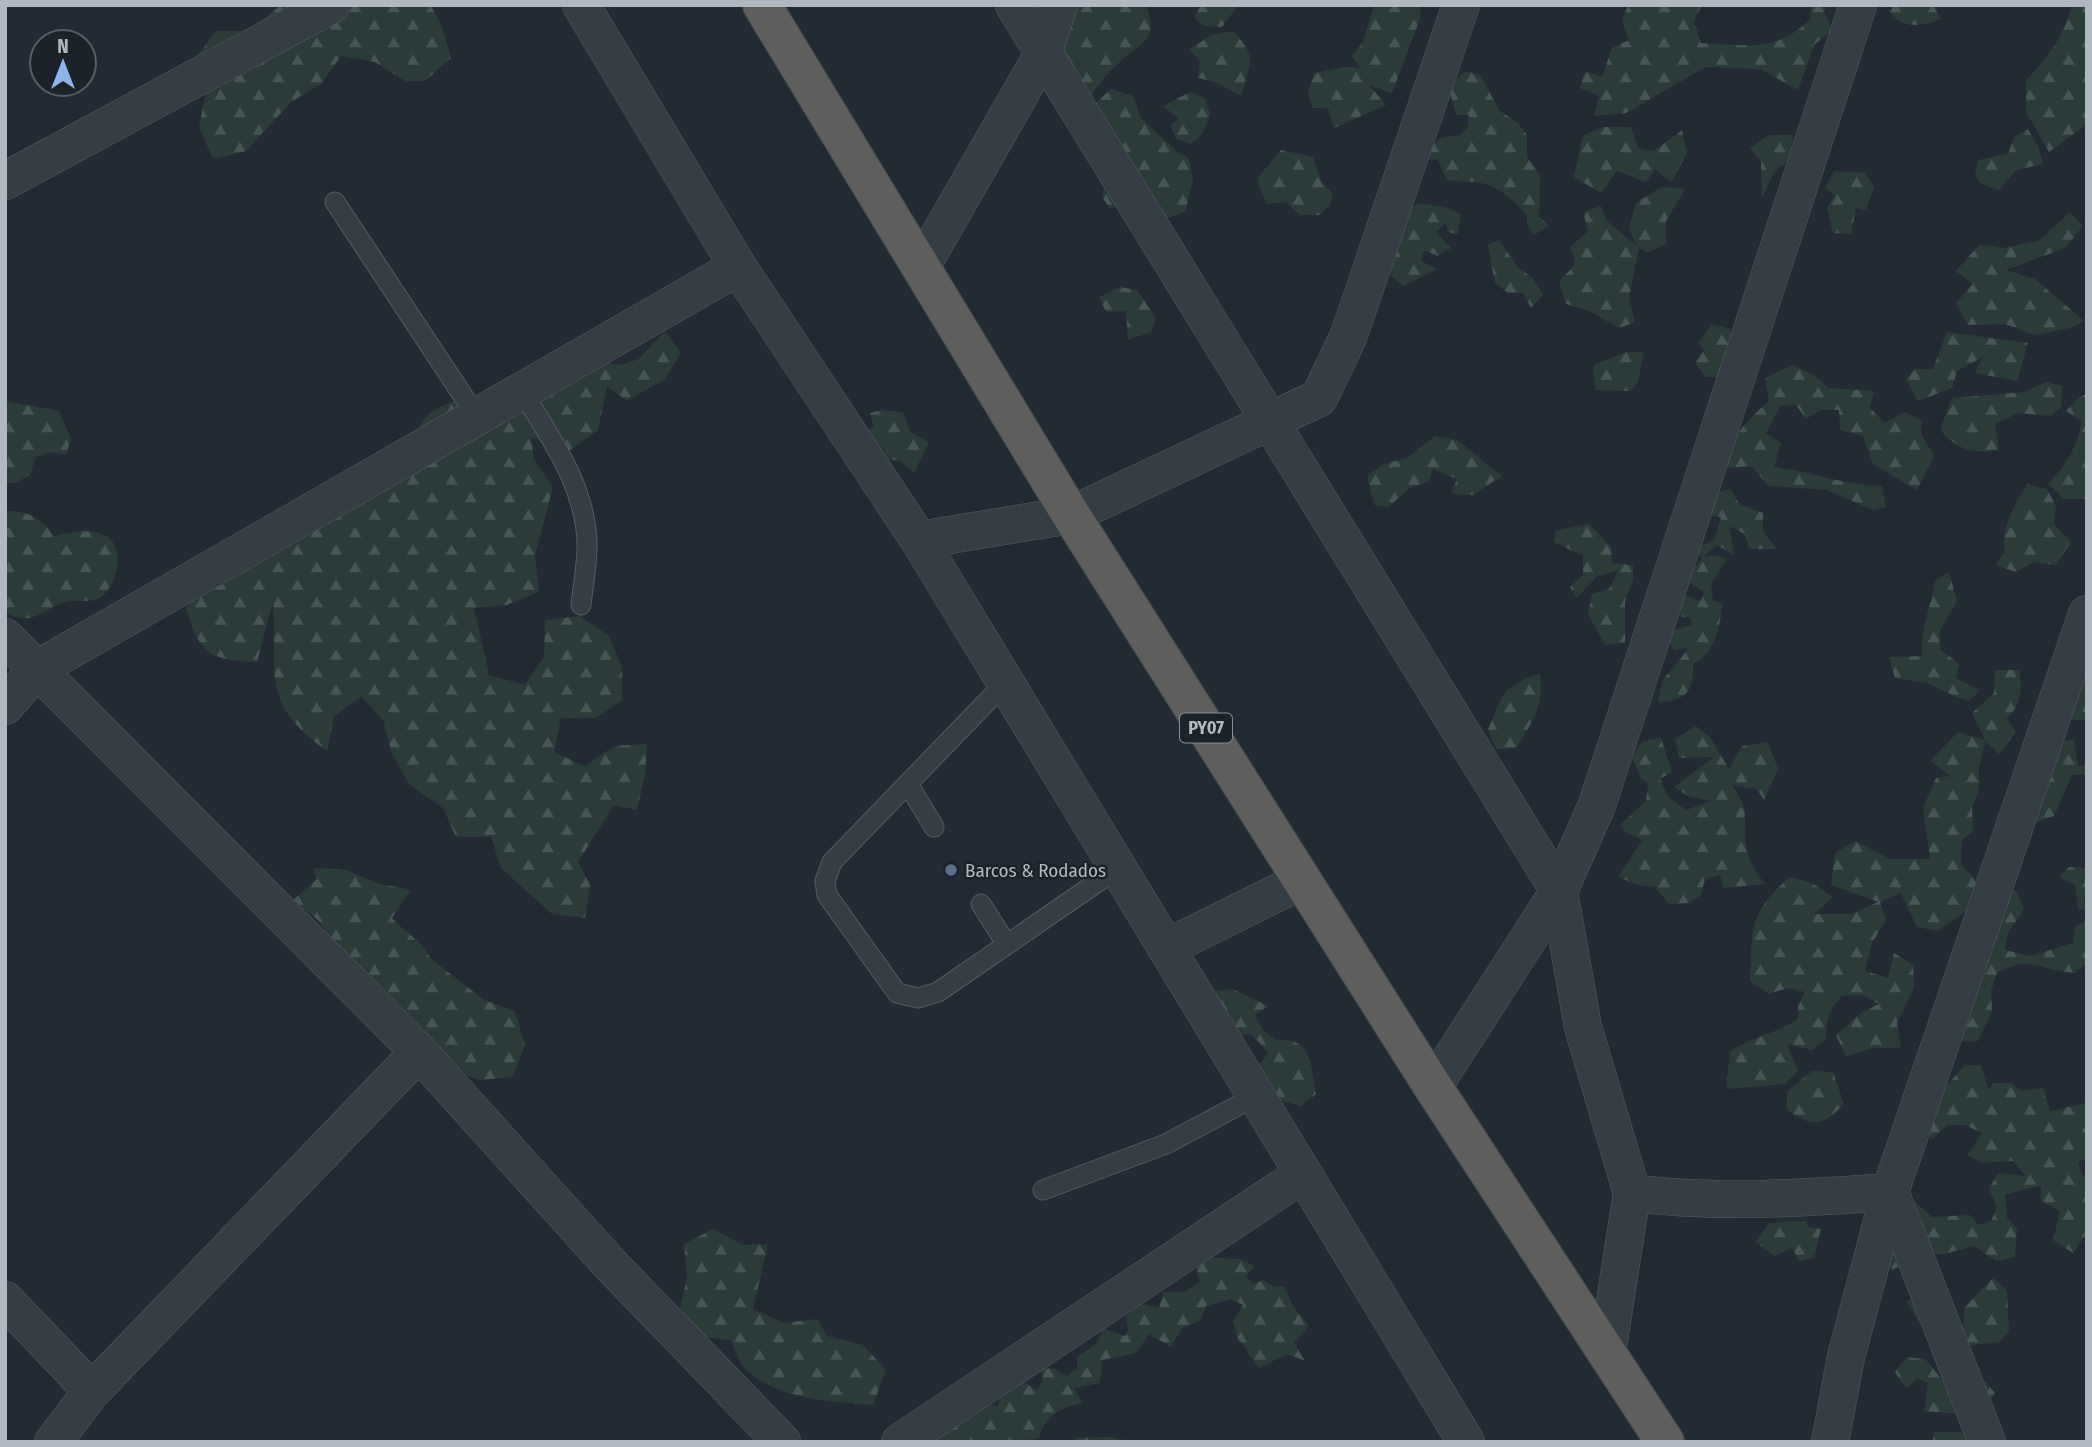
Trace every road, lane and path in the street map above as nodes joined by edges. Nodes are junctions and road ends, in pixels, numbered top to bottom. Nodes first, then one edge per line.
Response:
1 (331, 5) edge
2 (581, 5) edge
3 (762, 5) edge
4 (1014, 5) edge
5 (1059, 5) edge
6 (1461, 5) edge
7 (1858, 5) edge
8 (1043, 54) junction
9 (5, 181) edge
10 (335, 202) dead end
11 (738, 267) junction
12 (921, 267) junction
13 (522, 391) junction
14 (477, 417) junction
15 (1268, 421) junction
16 (1071, 515) junction
17 (919, 540) junction
18 (581, 605) dead end
19 (2087, 614) edge
20 (5, 637) edge
21 (37, 669) junction
22 (1005, 683) junction
23 (5, 706) edge
24 (908, 784) junction
25 (934, 827) dead end
26 (1118, 868) junction
27 (1301, 881) junction
28 (1559, 891) junction
29 (981, 904) dead end
30 (1007, 945) junction
31 (1166, 948) junction
32 (419, 1052) junction
33 (1433, 1087) junction
34 (1256, 1096) junction
35 (1303, 1174) junction
36 (1044, 1190) dead end
37 (1890, 1192) junction
38 (1632, 1193) junction
39 (5, 1300) edge
40 (1607, 1353) junction
41 (92, 1391) junction
42 (53, 1442) edge
43 (782, 1442) edge
44 (900, 1442) edge
45 (1466, 1442) edge
46 (1665, 1442) edge
47 (1830, 1442) edge
48 (1987, 1442) edge

1 - 9 street
2 - 11 street
3 - 12 highway, PY07
4 - 8 street
5 - 8 street
6 - 15 street
7 - 28 street
8 - 12 street
8 - 15 street
10 - 14 lane
11 - 13 street
11 - 17 street
12 - 16 highway, PY07
13 - 14 street
13 - 18 lane
14 - 21 street
15 - 16 street
15 - 28 street
16 - 17 street
16 - 27 highway, PY07
17 - 22 street
19 - 37 street
20 - 21 street
21 - 23 street
21 - 32 street
22 - 24 lane
22 - 26 street
24 - 25 lane
24 - 30 lane
26 - 30 lane
26 - 31 street
27 - 31 street
27 - 33 highway, PY07
28 - 33 street
28 - 38 street
29 - 30 lane
31 - 34 street
32 - 41 street
32 - 43 street
33 - 40 highway, PY07
34 - 35 street
34 - 36 lane
35 - 44 street
35 - 45 street
37 - 38 street
37 - 47 street
37 - 48 street
38 - 40 street
39 - 41 street
40 - 46 highway, PY07
41 - 42 street

